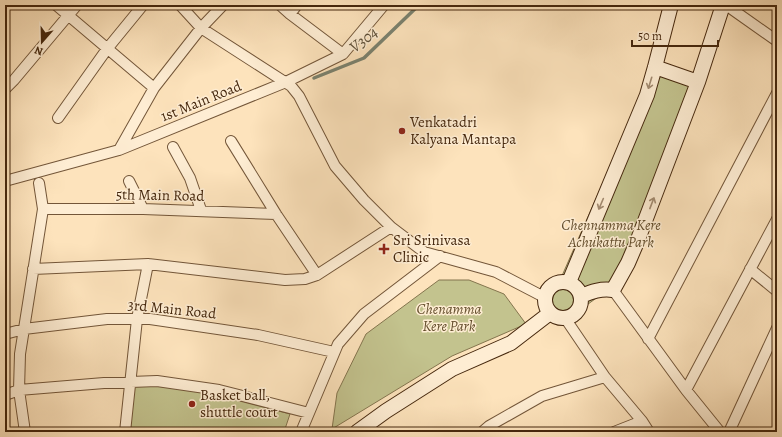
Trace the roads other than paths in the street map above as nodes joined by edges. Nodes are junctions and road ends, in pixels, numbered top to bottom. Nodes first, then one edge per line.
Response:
1 (56, 5) edge
2 (77, 5) edge
3 (143, 5) edge
4 (180, 5) edge
5 (223, 5) edge
6 (280, 5) edge
7 (297, 5) edge
8 (384, 5) edge
9 (671, 5) edge
10 (725, 5) edge
11 (290, 14) junction
12 (68, 16) junction
13 (201, 28) junction
14 (777, 41) edge
15 (107, 50) junction
16 (343, 54) junction
17 (656, 66) junction
18 (698, 82) junction
19 (288, 84) junction
20 (154, 88) junction
21 (5, 89) edge
22 (777, 94) edge
23 (58, 118) dead end
24 (230, 141) dead end
25 (173, 147) dead end
26 (119, 150) junction
27 (5, 181) edge
28 (129, 181) dead end
29 (38, 183) dead end
30 (43, 209) junction
31 (143, 209) junction
32 (201, 210) junction
33 (276, 214) junction
34 (777, 219) edge
35 (391, 227) junction
36 (440, 256) junction
37 (148, 264) junction
38 (33, 269) junction
39 (750, 269) junction
40 (317, 275) junction
41 (568, 282) junction
42 (613, 290) junction
43 (777, 291) edge
44 (544, 296) junction
45 (581, 296) junction
46 (550, 313) junction
47 (565, 318) junction
48 (137, 319) junction
49 (777, 328) edge
50 (24, 329) junction
51 (5, 334) edge
52 (648, 339) junction
53 (334, 352) junction
54 (604, 377) junction
55 (130, 381) junction
56 (19, 390) junction
57 (686, 390) junction
58 (5, 395) edge
59 (308, 413) junction
60 (642, 421) junction
61 (25, 432) edge
62 (125, 432) edge
63 (302, 432) edge
64 (357, 432) edge
65 (482, 432) edge
66 (614, 432) edge
67 (649, 432) edge
68 (720, 432) edge
69 (729, 432) edge

1 - 12 street
2 - 12 street
3 - 15 street
4 - 13 street
5 - 13 street
6 - 11 street
7 - 11 street
8 - 16 street, 1st Main Road
9 - 17 street
10 - 14 street
10 - 18 street
11 - 16 street
12 - 15 street
12 - 21 street
13 - 19 street
13 - 20 street
15 - 20 street
15 - 23 street
16 - 19 street, 1st Main Road
17 - 18 street
17 -> 41 street
42 -> 18 street
19 - 26 street, 1st Main Road
19 - 35 street
20 - 26 street
22 - 52 street
24 - 33 street
25 - 32 street
26 - 27 street, 1st Main Road
28 - 31 street
29 - 30 street
30 - 31 street, 5th Main Road
30 - 38 street
31 - 32 street, 5th Main Road
32 - 33 street, 5th Main Road
33 - 40 street
34 - 39 street
35 - 36 street
35 - 40 street
36 - 44 street
36 - 53 street
37 - 38 street
37 - 40 street
37 - 48 street
38 - 50 street
39 - 43 street
39 - 57 street
41 - 44 street
41 - 45 street
42 - 45 street
42 - 52 street
44 - 46 street
45 - 47 street
46 - 47 street
46 - 64 street
47 - 54 street
48 - 50 street, 3rd Main Road
48 - 53 street, 3rd Main Road
48 - 55 street
49 - 69 street
50 - 51 street, 3rd Main Road
50 - 56 street
52 - 57 street
53 - 59 street
54 - 60 street
54 - 65 street
55 - 56 street
55 - 59 street
55 - 62 street
56 - 58 street
56 - 61 street
57 - 68 street
59 - 63 street
60 - 66 street
60 - 67 street

